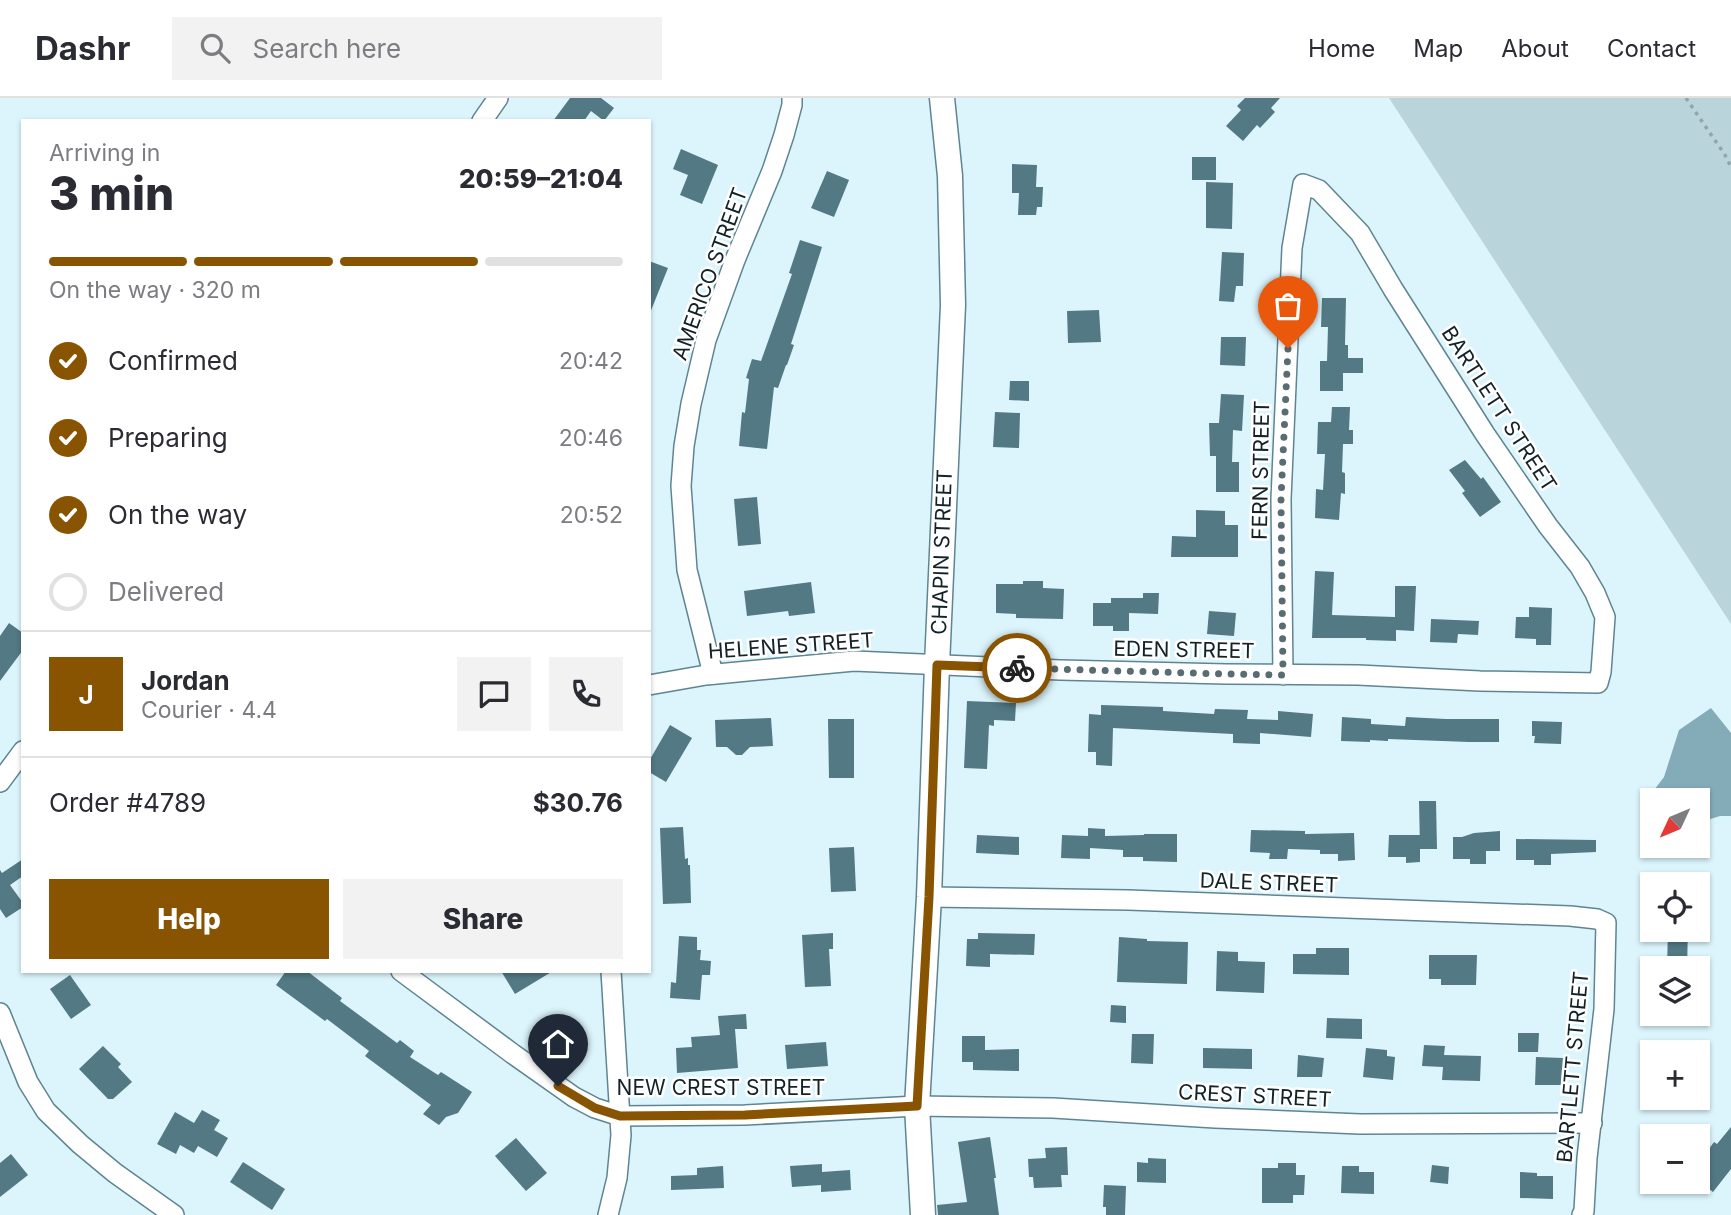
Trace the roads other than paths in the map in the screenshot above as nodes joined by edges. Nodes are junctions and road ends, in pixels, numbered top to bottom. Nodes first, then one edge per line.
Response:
1 (498, 98) edge
2 (792, 98) edge
3 (942, 98) edge
4 (483, 119) edge
5 (1304, 184) joint
6 (937, 665) junction
7 (713, 674) junction
8 (1283, 675) junction
9 (1598, 683) joint
10 (651, 685) edge
11 (21, 754) edge
12 (0, 782) edge
13 (929, 897) junction
14 (1606, 923) joint
15 (404, 973) edge
16 (611, 973) edge
17 (0, 1013) edge
18 (917, 1106) junction
19 (620, 1116) junction
20 (1591, 1123) junction
21 (174, 1215) edge
22 (608, 1215) edge
23 (923, 1215) edge
24 (1582, 1215) edge

1 - 4 street
2 - 7 street, AMERICO STREET
3 - 6 main road, CHAPIN STREET
5 - 8 street, FERN STREET
5 - 9 street, BARTLETT STREET
6 - 7 street, HELENE STREET
6 - 8 street, EDEN STREET
6 - 13 main road, CHAPIN STREET
7 - 10 street, HELENE STREET
8 - 9 street, EDEN STREET
11 - 12 street
13 - 14 street, DALE STREET
13 - 18 main road, CHAPIN STREET
14 - 20 street, BARTLETT STREET
15 - 19 street, NEW CREST STREET
16 - 19 street
17 - 21 street
18 - 19 street, NEW CREST STREET
18 - 20 street, CREST STREET
18 - 23 main road, CHAPIN STREET
19 - 22 street
20 - 24 street, BARTLETT STREET

